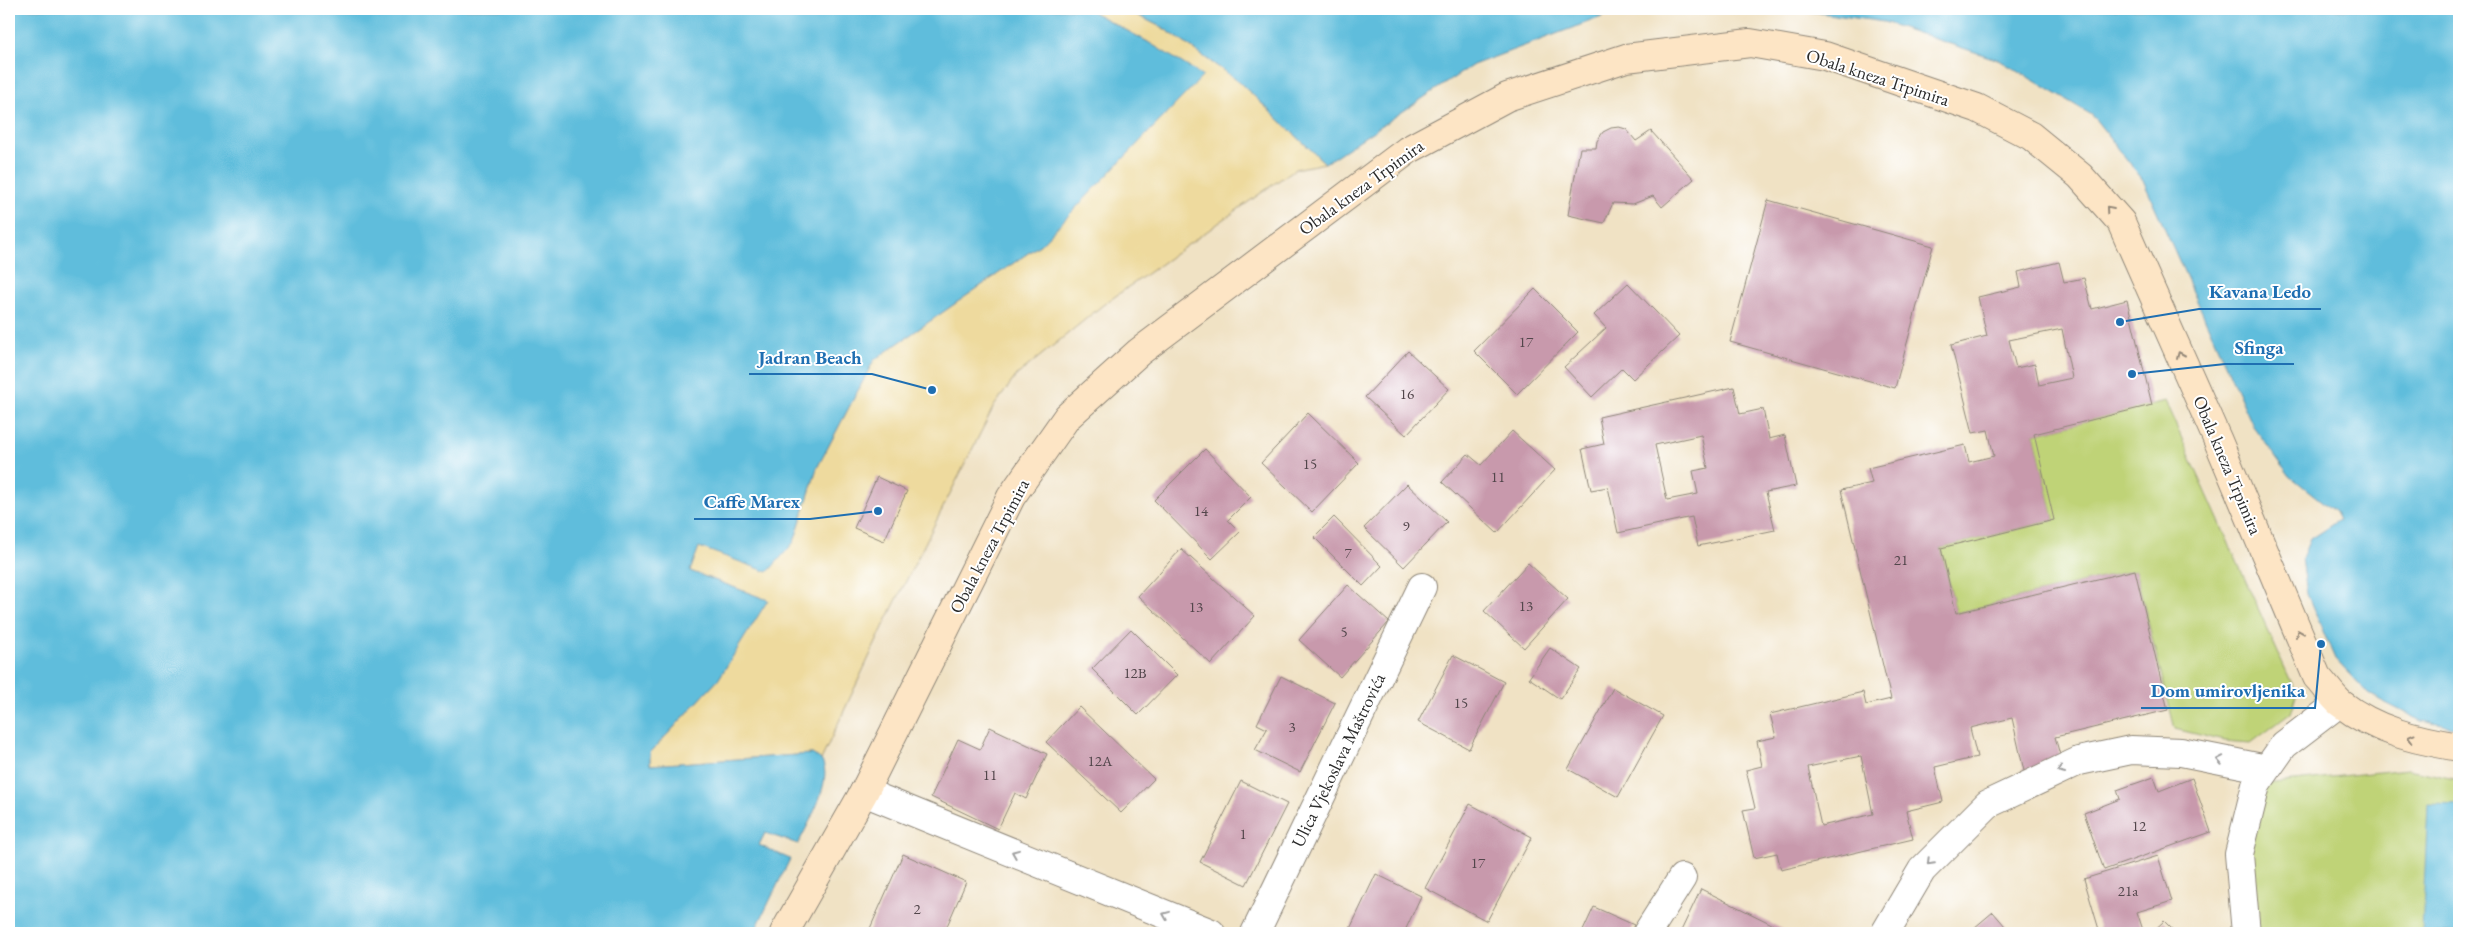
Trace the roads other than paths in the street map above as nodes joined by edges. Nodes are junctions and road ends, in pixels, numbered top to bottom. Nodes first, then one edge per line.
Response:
1 (1422, 587) dead end
2 (2339, 703) junction
3 (2459, 747) edge
4 (2268, 768) junction
5 (864, 792) junction
6 (1682, 878) dead end
7 (784, 933) edge
8 (1211, 933) edge
9 (1254, 933) edge
10 (1647, 933) edge
11 (1885, 933) edge
12 (2246, 933) edge

1 - 9 street, Ulica Vjekoslava Maštrovića
3 -> 2 street, Obala kneza Trpimira
2 - 4 street
2 -> 5 street, Obala kneza Trpimira
4 -> 11 street
4 - 12 street
5 - 7 street, Obala kneza Trpimira
8 -> 5 street
6 - 10 street

